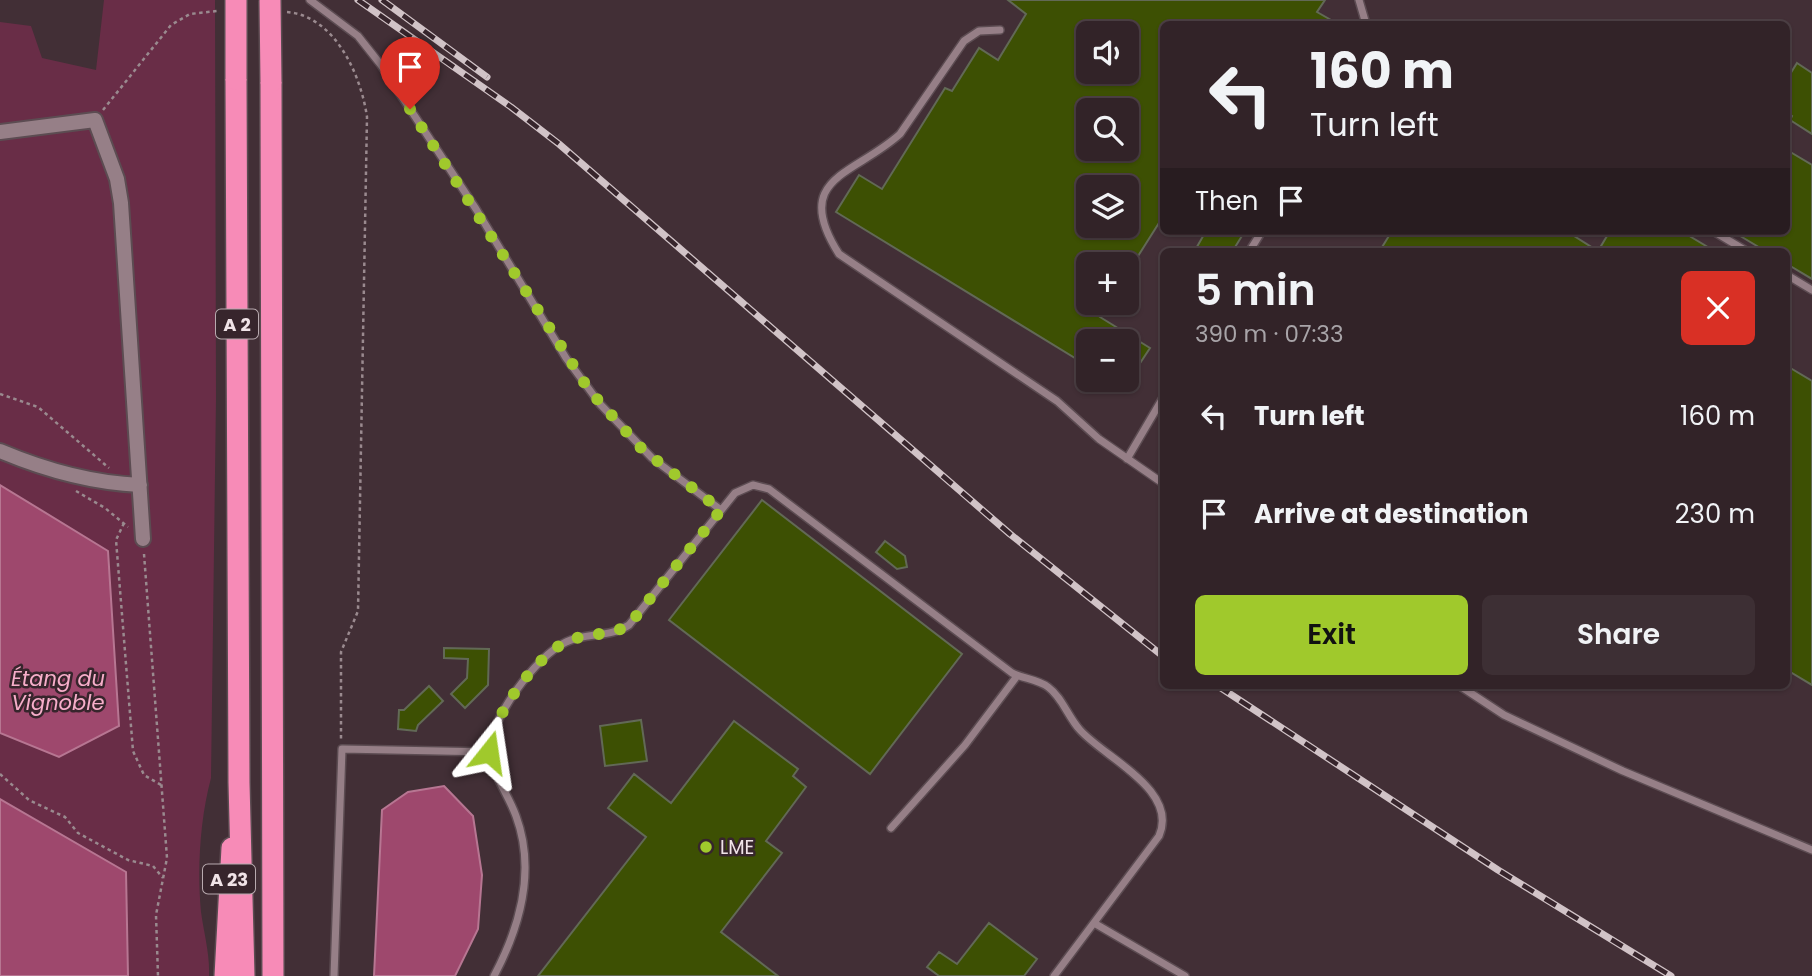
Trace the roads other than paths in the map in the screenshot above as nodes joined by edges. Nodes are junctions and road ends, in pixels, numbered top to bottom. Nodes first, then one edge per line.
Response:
1 (236, 0) edge
2 (270, 0) edge
3 (310, 0) edge
4 (1359, 0) edge
5 (1365, 21) edge
6 (1000, 30) dead end
7 (0, 132) edge
8 (1720, 235) edge
9 (1741, 248) edge
10 (1790, 277) edge
11 (1812, 290) edge
12 (1160, 403) edge
13 (0, 451) edge
14 (1127, 459) junction
15 (1160, 481) edge
16 (140, 485) junction
17 (721, 510) junction
18 (143, 538) road end
19 (1017, 676) junction
20 (1465, 689) edge
21 (489, 752) junction
22 (239, 783) junction
23 (891, 828) dead end
24 (1812, 850) edge
25 (1094, 923) junction
26 (225, 976) edge
27 (244, 976) edge
28 (273, 976) edge
29 (334, 976) edge
30 (494, 976) edge
31 (1054, 976) edge
32 (1185, 976) edge

1 - 22 highway, A 2, bridge
2 - 28 highway, A 2, bridge
3 - 17 lane
4 - 5 lane
6 - 14 lane
7 - 16 street
8 - 9 lane
10 - 11 lane
12 - 14 lane
13 - 16 street
14 - 15 lane
16 - 18 street
17 - 19 lane
17 - 21 lane
19 - 23 lane
19 - 25 lane
20 - 24 lane
21 - 29 lane
21 - 30 lane
22 - 26 highway, A 23
22 - 27 highway, A 2
25 - 31 lane
25 - 32 lane

